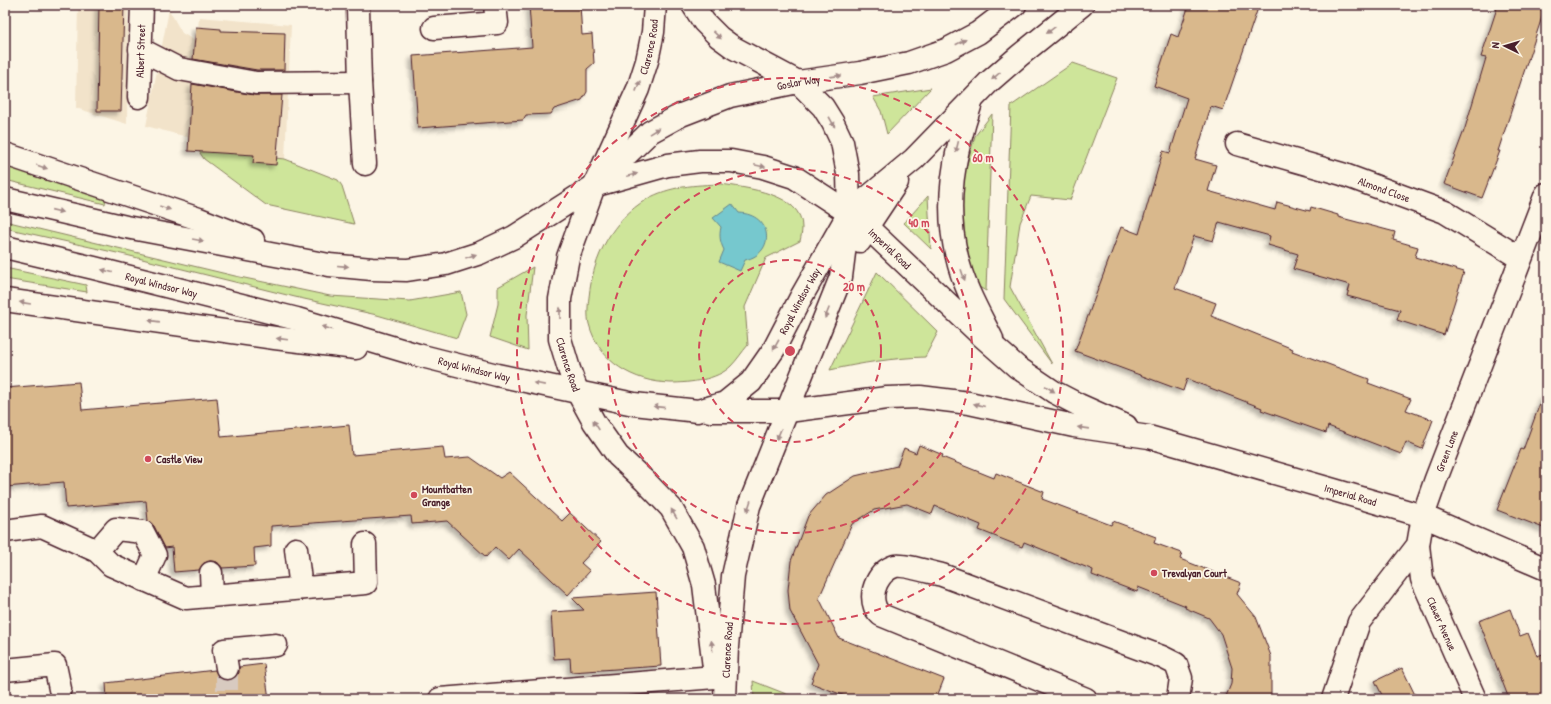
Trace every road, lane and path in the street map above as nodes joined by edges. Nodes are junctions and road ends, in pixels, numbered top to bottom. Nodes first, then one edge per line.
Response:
1 (142, 5) edge
2 (496, 5) edge
3 (655, 5) edge
4 (693, 5) edge
5 (1015, 5) edge
6 (1082, 5) edge
7 (358, 10) dead end
8 (434, 28) dead end
9 (140, 49) junction
10 (360, 82) junction
11 (798, 82) junction
12 (139, 97) dead end
13 (974, 97) junction
14 (1237, 144) dead end
15 (5, 154) edge
16 (911, 161) junction
17 (365, 164) dead end
18 (594, 186) junction
19 (1546, 194) edge
20 (5, 199) edge
21 (849, 213) junction
22 (867, 227) junction
23 (5, 247) edge
24 (1520, 258) junction
25 (304, 259) junction
26 (841, 277) junction
27 (5, 300) edge
28 (997, 350) junction
29 (418, 355) junction
30 (577, 391) junction
31 (698, 411) junction
32 (788, 411) junction
33 (1149, 437) junction
34 (1423, 516) junction
35 (5, 531) edge
36 (365, 544) dead end
37 (1418, 545) junction
38 (296, 550) dead end
39 (97, 551) junction
40 (1546, 569) edge
41 (211, 573) dead end
42 (144, 580) junction
43 (301, 588) junction
44 (212, 596) junction
45 (276, 645) dead end
46 (227, 668) tunnel mouth
47 (5, 670) edge
48 (715, 677) junction
49 (60, 689) dead end
50 (440, 699) edge
51 (718, 699) edge
52 (725, 699) edge
53 (1086, 699) edge
54 (1178, 699) edge
55 (1334, 699) edge
56 (1476, 699) edge

1 - 9 main road, Albert Street
2 - 8 main road
18 -> 3 main road, Clarence Road
4 -> 11 main road
11 -> 5 main road, Goslar Way
6 -> 13 main road
7 - 10 main road
9 - 10 main road
9 - 12 main road, Albert Street
10 - 17 main road
18 -> 11 main road, Goslar Way
11 -> 21 main road, Clarence Road
13 - 16 main road
13 -> 28 main road
14 - 24 main road, Almond Close
15 -> 25 main road
16 - 21 main road
16 - 22 main road
18 -> 21 main road, Imperial Road
25 -> 18 main road
30 -> 18 main road, Clarence Road
19 - 24 main road, Green Lane
20 -> 25 main road
21 - 22 main road, Imperial Road
21 - 26 main road, Clarence Road
21 -> 31 main road, Royal Windsor Way
22 - 26 main road
22 - 28 main road, Imperial Road
29 -> 23 main road, Royal Windsor Way
24 - 34 main road, Green Lane
26 -> 32 main road, Clarence Road
29 -> 27 main road
28 -> 33 main road, Imperial Road
30 -> 29 main road, Royal Windsor Way
31 -> 30 main road, Royal Windsor Way
48 -> 30 main road, Clarence Road
31 - 32 main road, Imperial Road
33 -> 32 main road, Imperial Road
32 -> 52 main road, Clarence Road
33 - 34 main road, Imperial Road
34 - 37 main road, Green Lane
34 - 40 main road, Imperial Road
35 - 39 main road
36 - 43 main road
37 - 55 main road, Green Lane
37 - 56 main road, Clewer Avenue
38 - 43 main road
39 - 42 main road
39 - 42 main road
41 - 44 main road
42 - 44 main road
43 - 44 main road
45 - 46 main road
47 - 49 main road
48 - 50 main road
48 - 51 main road, Clarence Road
53 - 54 main road

